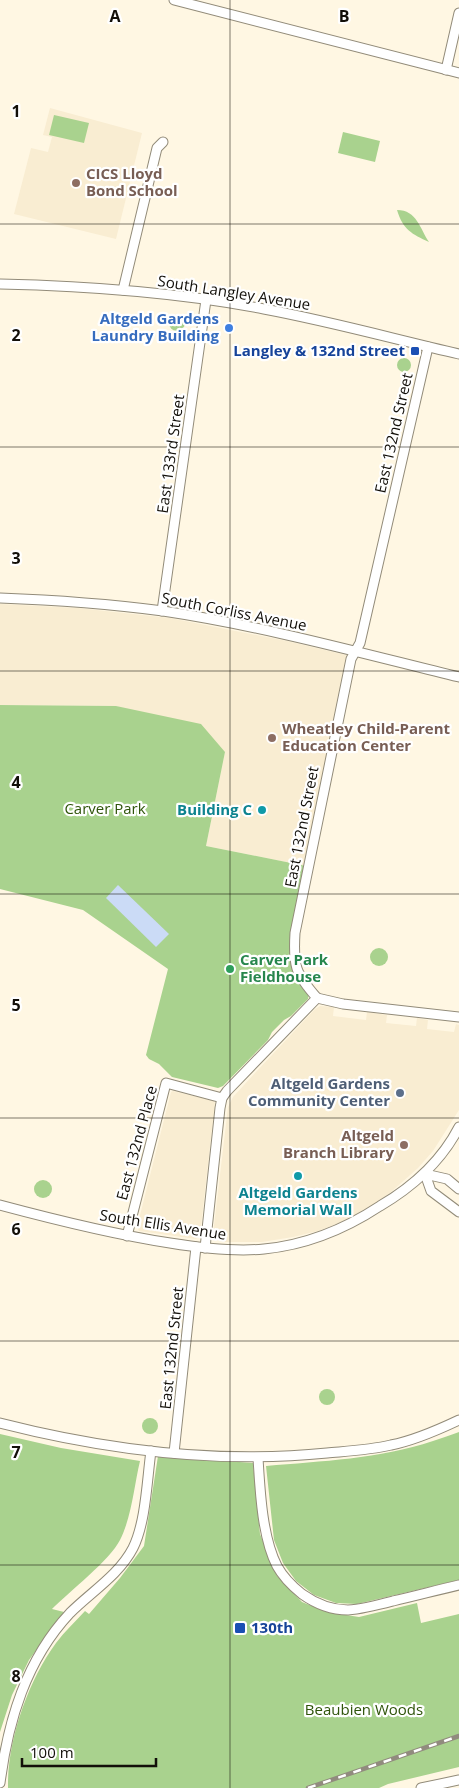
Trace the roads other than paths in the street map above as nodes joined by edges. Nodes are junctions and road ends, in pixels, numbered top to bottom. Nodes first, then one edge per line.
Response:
1 (177, 0) edge
2 (459, 13) edge
3 (446, 70) junction
4 (459, 73) edge
5 (163, 142) dead end
6 (0, 284) edge
7 (123, 290) junction
8 (206, 300) junction
9 (428, 347) junction
10 (459, 354) edge
11 (0, 598) edge
12 (162, 611) junction
13 (354, 651) junction
14 (459, 677) edge
15 (317, 998) junction
16 (459, 1018) edge
17 (222, 1098) junction
18 (459, 1127) edge
19 (425, 1174) junction
20 (459, 1189) edge
21 (0, 1205) edge
22 (459, 1212) edge
23 (127, 1236) junction
24 (201, 1247) junction
25 (459, 1420) edge
26 (0, 1423) edge
27 (151, 1451) junction
28 (174, 1453) junction
29 (258, 1458) junction
30 (459, 1585) edge
31 (459, 1780) edge
32 (0, 1783) edge
33 (421, 1788) edge

1 - 3 street
2 - 3 street
3 - 4 street
5 - 7 street
6 - 7 street, South Langley Avenue
7 - 8 street, South Langley Avenue
8 - 9 street, South Langley Avenue
8 - 12 street, East 133rd Street
9 - 10 street, South Langley Avenue
9 - 13 street, East 132nd Street
11 - 12 street, South Corliss Avenue
12 - 13 street, South Corliss Avenue
13 - 14 street, South Corliss Avenue
13 - 15 street, East 132nd Street
15 - 16 street
15 - 17 street
17 - 23 street, East 132nd Place
17 - 24 street, East 132nd Street
18 - 19 street, South Ellis Avenue
19 - 20 street
19 - 22 street
19 - 24 street, South Ellis Avenue
21 - 23 street, South Ellis Avenue
23 - 24 street, South Ellis Avenue
24 - 28 street, East 132nd Street
25 - 29 street
26 - 27 street
27 - 28 street
27 - 32 street
28 - 29 street
29 - 30 street
31 - 33 street

